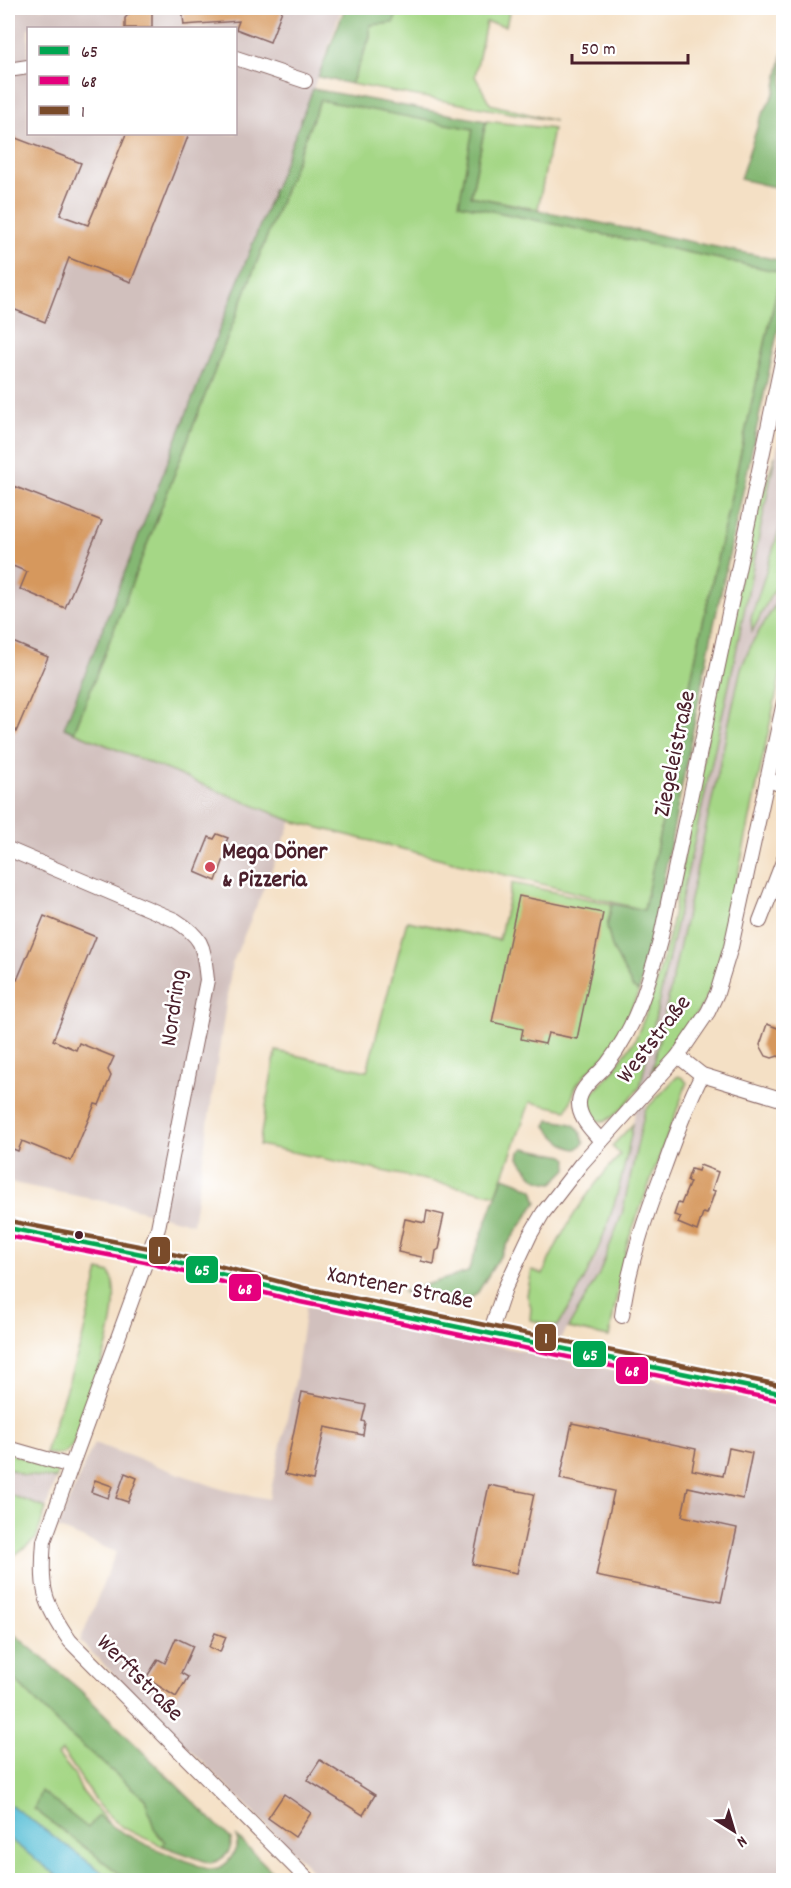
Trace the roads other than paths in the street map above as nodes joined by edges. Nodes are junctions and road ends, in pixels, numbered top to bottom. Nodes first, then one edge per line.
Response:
1 (237, 58) edge
2 (27, 67) edge
3 (8, 69) edge
4 (305, 81) dead end
5 (783, 352) edge
6 (783, 702) edge
7 (767, 779) junction
8 (783, 786) edge
9 (8, 849) edge
10 (783, 859) edge
11 (760, 921) dead end
12 (678, 1056) junction
13 (702, 1075) junction
14 (783, 1100) edge
15 (601, 1141) junction
16 (8, 1228) edge
17 (147, 1256) junction
18 (622, 1316) dead end
19 (490, 1333) junction
20 (783, 1394) edge
21 (8, 1448) edge
22 (71, 1466) junction
23 (308, 1881) edge

1 - 4 street
2 - 3 street
5 - 15 street, Ziegeleistraße
6 - 7 street, Weststraße
7 - 8 street
7 - 12 street, Weststraße
9 - 17 street, Nordring
10 - 11 street
12 - 13 street
12 - 15 street, Weststraße
13 - 14 street
13 - 18 street
15 - 19 street, Weststraße
16 - 17 main road, Xantener Straße
17 - 19 main road, Xantener Straße
17 - 22 street, Werftstraße
19 - 20 main road, Xantener Straße
21 - 22 street
22 - 23 street, Werftstraße

